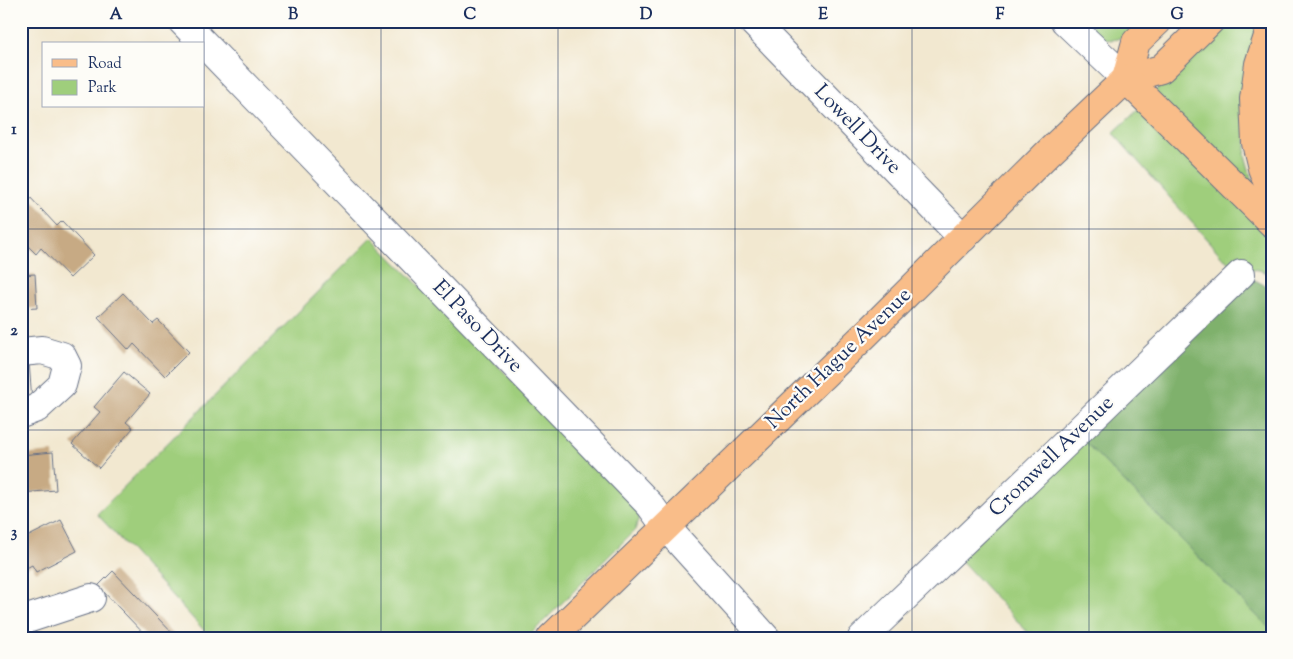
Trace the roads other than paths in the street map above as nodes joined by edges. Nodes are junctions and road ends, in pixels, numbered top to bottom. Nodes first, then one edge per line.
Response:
1 (182, 21) edge
2 (752, 21) edge
3 (1065, 21) edge
4 (1158, 21) edge
5 (1210, 21) edge
6 (1272, 24) edge
7 (202, 42) edge
8 (205, 45) edge
9 (1126, 79) junction
10 (1272, 194) edge
11 (1272, 223) edge
12 (963, 238) junction
13 (1241, 274) dead end
14 (21, 352) edge
15 (21, 414) edge
16 (666, 527) junction
17 (91, 598) dead end
18 (21, 621) edge
19 (551, 638) edge
20 (766, 638) edge
21 (862, 638) edge

1 - 7 street, El Paso Drive
2 - 12 street, Lowell Drive
3 - 9 street
4 - 9 main road
5 - 9 main road, North Hague Avenue
6 - 10 main road
8 - 16 street, El Paso Drive
9 - 11 main road
9 - 12 main road, North Hague Avenue
12 - 16 main road, North Hague Avenue
13 - 21 street, Cromwell Avenue
14 - 15 street
16 - 19 main road, North Hague Avenue
16 - 20 street, El Paso Drive
17 - 18 street

